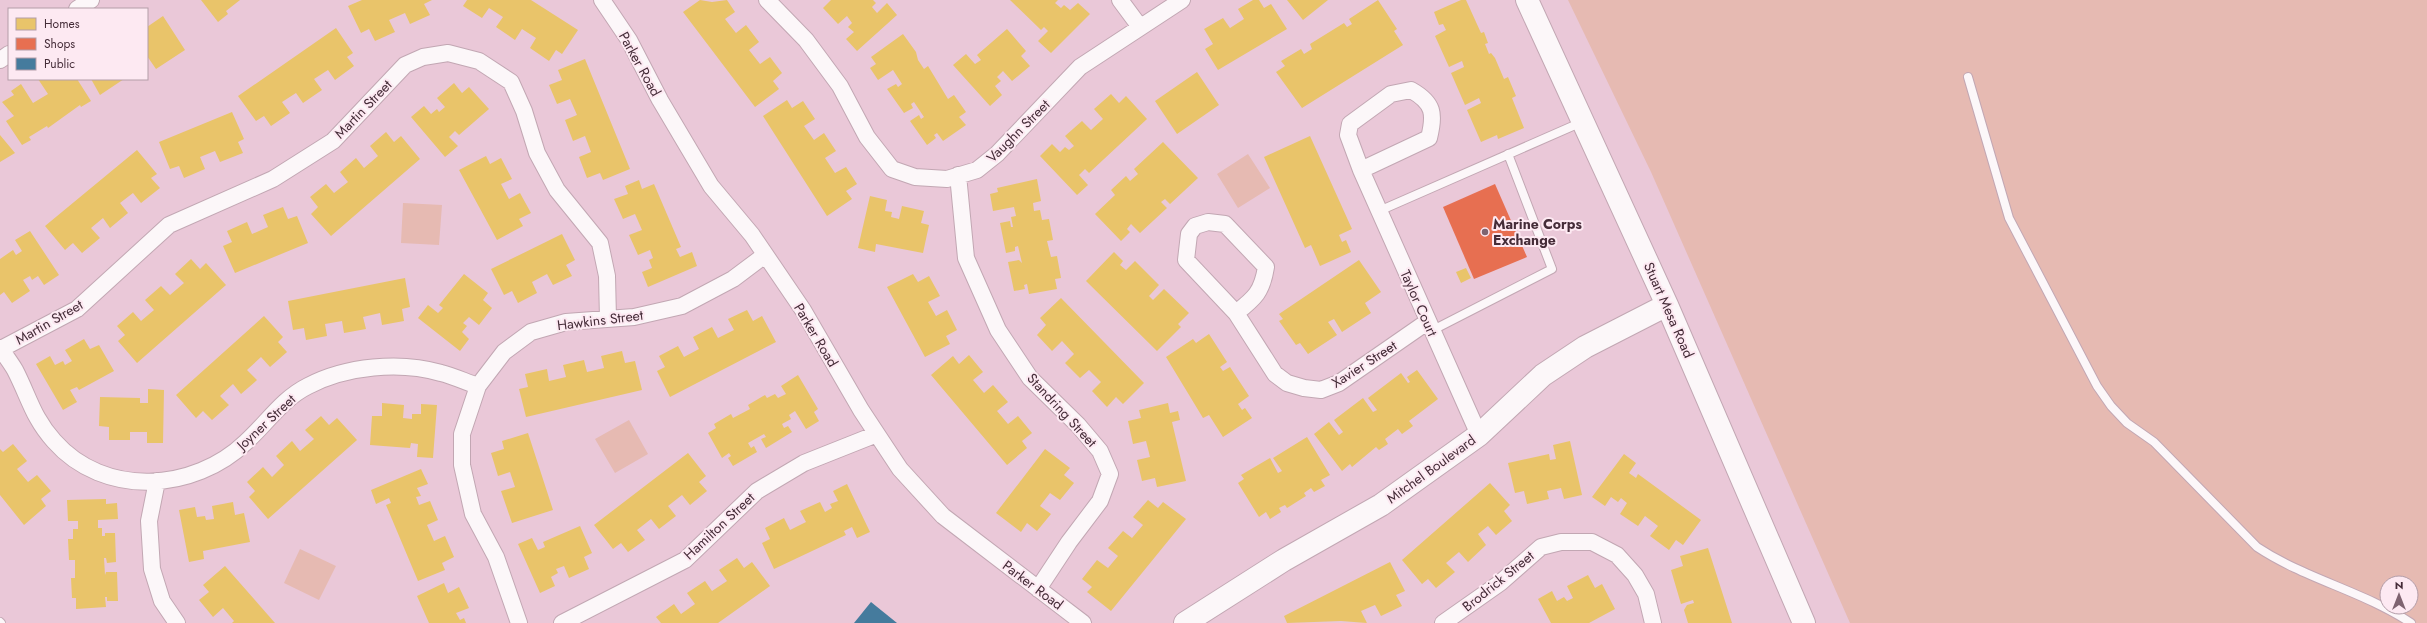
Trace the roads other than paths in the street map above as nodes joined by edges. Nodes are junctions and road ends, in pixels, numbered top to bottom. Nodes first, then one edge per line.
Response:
1 (91, 0) edge
2 (602, 0) edge
3 (767, 0) edge
4 (1120, 0) edge
5 (1182, 0) edge
6 (1527, 0) edge
7 (79, 8) edge
8 (1140, 27) junction
9 (1968, 77) dead end
10 (1583, 122) junction
11 (1508, 154) junction
12 (1361, 170) junction
13 (958, 175) junction
14 (1379, 211) junction
15 (765, 255) junction
16 (1667, 305) junction
17 (1236, 313) junction
18 (608, 319) junction
19 (1429, 326) junction
20 (0, 348) edge
21 (478, 386) junction
22 (877, 434) junction
23 (1479, 435) junction
24 (157, 481) junction
25 (1038, 589) junction
26 (177, 623) edge
27 (519, 623) edge
28 (562, 623) edge
29 (1083, 623) edge
30 (1185, 623) edge
31 (1443, 623) edge
32 (1654, 623) edge
33 (1804, 623) edge
34 (2411, 623) edge

1 - 7 street
2 - 15 street, Parker Road
3 - 13 street, Vaughn Street
4 - 8 street
5 - 8 street, Vaughn Street
6 - 10 main road, Stuart Mesa Road
8 - 13 street, Vaughn Street
9 - 34 lane
10 - 11 lane
10 - 16 main road, Stuart Mesa Road
11 - 14 lane
11 - 19 lane
12 - 12 street, Taylor Court
12 - 14 street, Taylor Court
13 - 25 street, Standring Street
14 - 19 street, Taylor Court
15 - 18 street, Hawkins Street
15 - 22 street, Parker Road
16 - 23 main road, Mitchel Boulevard
16 - 33 main road, Stuart Mesa Road
17 - 17 street, Xavier Street
17 - 19 street, Xavier Street
18 - 20 street, Martin Street
18 - 21 street, Hawkins Street
19 - 23 street, Taylor Court
20 - 24 street, Joyner Street
21 - 24 street, Joyner Street
21 - 27 street, Hawkins Street
22 - 25 street, Parker Road
22 - 28 street, Hamilton Street
23 - 30 main road, Mitchel Boulevard
24 - 26 street
25 - 29 street, Parker Road
31 - 32 street, Brodrick Street

